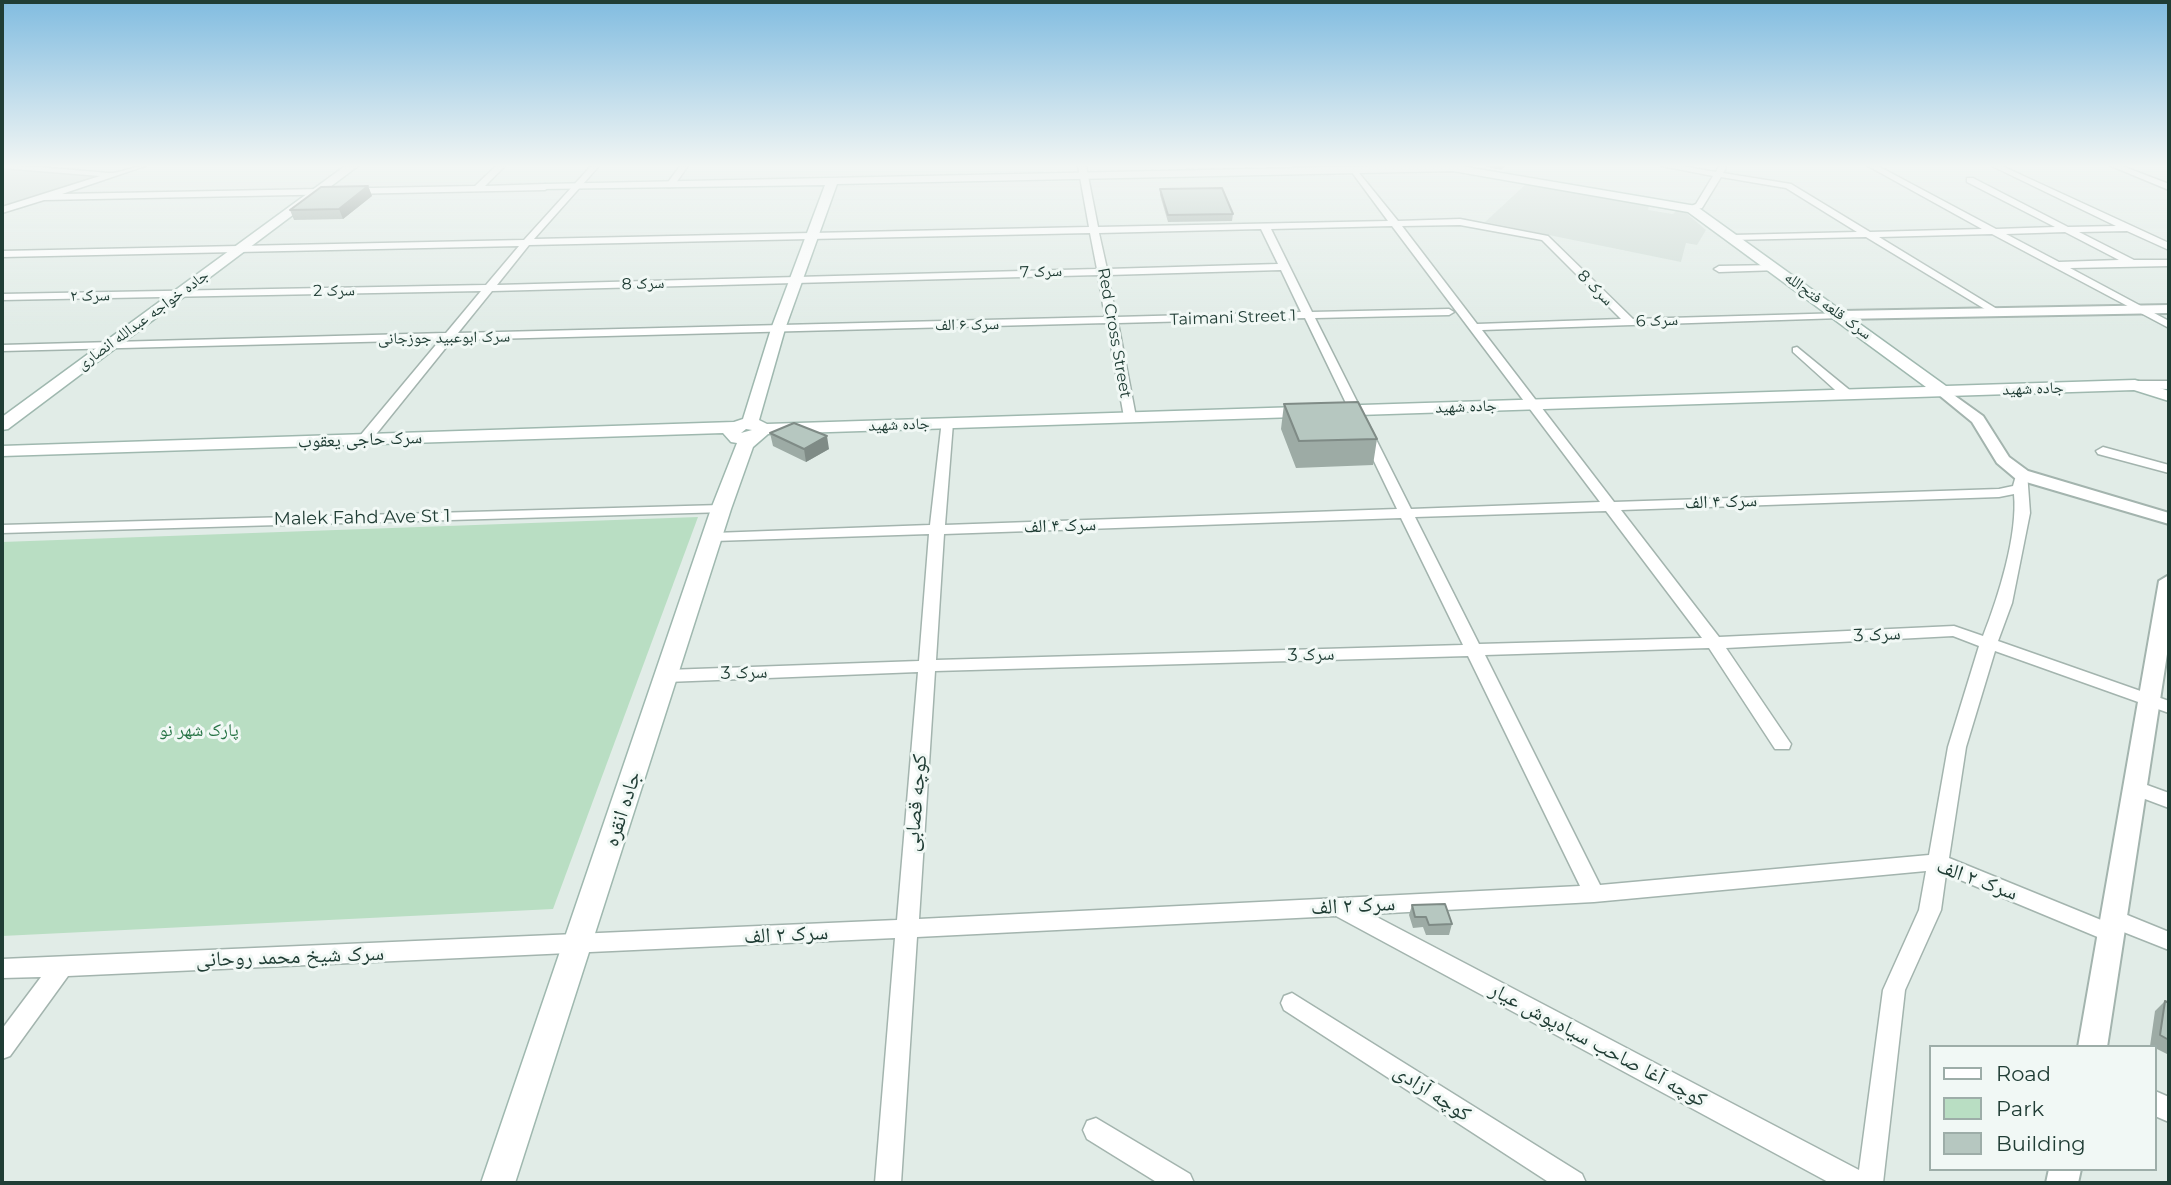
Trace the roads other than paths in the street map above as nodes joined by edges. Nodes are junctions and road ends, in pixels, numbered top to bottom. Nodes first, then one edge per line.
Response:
1 (277, 221) edge
2 (546, 221) edge
3 (818, 221) edge
4 (1093, 221) edge
5 (1709, 221) edge
6 (1845, 221) edge
7 (1977, 221) edge
8 (2052, 221) edge
9 (2116, 221) edge
10 (1394, 223) junction
11 (1265, 227) junction
12 (2130, 228) junction
13 (1095, 230) junction
14 (2069, 230) junction
15 (1995, 231) junction
16 (1867, 235) junction
17 (813, 236) junction
18 (1733, 238) junction
19 (526, 243) junction
20 (2169, 247) edge
21 (239, 249) junction
22 (2, 254) edge
23 (2132, 263) junction
24 (2169, 263) edge
25 (2058, 265) junction
26 (1284, 267) junction
27 (1774, 268) junction
28 (1719, 269) dead end
29 (1102, 270) junction
30 (797, 280) junction
31 (489, 288) junction
32 (178, 294) junction
33 (2, 297) edge
34 (2139, 309) junction
35 (2169, 309) edge
36 (1993, 311) junction
37 (1449, 312) dead end
38 (1308, 315) junction
39 (1841, 315) junction
40 (1157, 320) joint
41 (1110, 322) junction
42 (1630, 322) junction
43 (2169, 325) edge
44 (1474, 327) junction
45 (778, 329) junction
46 (450, 338) junction
47 (109, 345) junction
48 (2, 348) edge
49 (1797, 350) dead end
50 (2169, 384) edge
51 (2135, 385) junction
52 (1944, 392) junction
53 (1848, 395) junction
54 (2169, 396) edge
55 (1534, 405) junction
56 (1355, 410) junction
57 (1130, 417) junction
58 (947, 423) junction
59 (2, 425) edge
60 (744, 429) junction
61 (364, 440) junction
62 (2, 451) edge
63 (2103, 451) dead end
64 (2169, 469) edge
65 (2021, 482) junction
66 (1611, 505) junction
67 (721, 509) junction
68 (1407, 516) junction
69 (2169, 519) edge
70 (2, 528) edge
71 (937, 529) junction
72 (714, 537) junction
73 (2169, 580) edge
74 (2165, 631) edge
75 (1989, 642) junction
76 (1714, 643) junction
77 (1473, 650) junction
78 (927, 666) junction
79 (667, 676) junction
80 (2160, 704) edge
81 (1782, 744) dead end
82 (2137, 788) junction
83 (2169, 801) edge
84 (1938, 862) junction
85 (1594, 894) junction
86 (1339, 907) junction
87 (2114, 927) junction
88 (905, 929) junction
89 (2169, 941) edge
90 (577, 945) junction
91 (62, 966) junction
92 (2, 969) edge
93 (1292, 1003) dead end
94 (2092, 1045) edge
95 (2, 1048) edge
96 (1096, 1130) dead end
97 (498, 1183) edge
98 (888, 1183) edge
99 (1181, 1183) edge
100 (1573, 1183) edge
101 (1856, 1183) edge
102 (1870, 1183) edge

1 - 21 main road, جاده خواجه عبدالله انصاری
2 - 19 street
3 - 17 main road, جاده انقره
4 - 13 street, Red Cross Street
5 - 18 main road, سرک قلعه فتح‌الله
6 - 16 street
7 - 15 street
8 - 14 street
9 - 12 street
10 - 11 street, سرک 8
10 - 42 street, سرک 8
10 - 44 street
11 - 13 street, سرک 8
11 - 26 street
12 - 14 street
12 - 20 street
13 - 17 street, سرک 8
13 - 29 street, Red Cross Street
14 - 15 street
14 - 23 street
15 - 16 street
15 - 25 street
16 - 18 street
16 - 36 street
17 - 19 street, سرک 8
17 - 30 main road, جاده انقره
18 - 27 main road, سرک قلعه فتح‌الله
19 - 21 street, سرک 8
19 - 31 street
21 - 22 street, سرک 8
21 - 32 main road, جاده خواجه عبدالله انصاری
23 - 24 street
23 - 25 street
25 - 34 street
26 - 29 street, سرک 7
26 - 38 street
27 - 28 street
27 - 39 main road, سرک قلعه فتح‌الله
29 - 30 street, سرک 7
29 - 41 street, Red Cross Street
30 - 31 street, سرک 8
30 - 45 main road, جاده انقره
31 - 32 street, سرک 2
31 - 46 street
32 - 33 street, سرک ۲
32 - 47 main road, جاده خواجه عبدالله انصاری
34 - 35 street
34 - 36 street
34 - 43 street
36 - 39 street
37 - 38 street
38 - 40 street, Taimani Street 1
38 - 56 street
39 - 42 street, سرک 6
39 - 52 main road, سرک قلعه فتح‌الله
40 - 41 street, سرک ۶ الف
41 - 45 street, سرک ۶ الف
41 - 57 street, Red Cross Street
42 - 44 street, سرک 6
44 - 55 street
45 - 46 street, سرک ابوعبید جوزجانی
45 - 60 main road, جاده انقره
46 - 47 street, سرک ابوعبید جوزجانی
46 - 61 street
47 - 48 street, سرک ابوعبید جوزجانی
47 - 59 main road, جاده خواجه عبدالله انصاری
49 - 53 street
50 - 51 street, جاده شهید
51 - 52 main road, جاده شهید
51 - 54 main road
52 - 53 main road, جاده شهید
52 - 65 street, سرک قلعه فتح‌الله
53 - 55 main road, جاده شهید
55 - 56 main road, جاده شهید
55 - 66 street
56 - 57 main road, جاده شهید
56 - 68 street
57 - 58 main road, جاده شهید
58 - 60 main road, جاده شهید
58 - 71 street, کوچه قصابی
60 - 61 main road, سرک حاجی یعقوب
60 - 67 main road, جاده انقره
61 - 62 main road, سرک حاجی یعقوب
63 - 64 street
65 - 66 street, سرک ۴ الف
65 - 69 street, سرک قلعه فتح‌الله
65 - 75 street
66 - 68 street, سرک ۴ الف
66 - 76 street
67 - 70 street, Malek Fahd Ave St 1
67 - 72 main road, جاده انقره
68 - 71 street, سرک ۴ الف
68 - 77 street
71 - 72 street, سرک ۴ الف
71 - 78 street, کوچه قصابی
72 - 79 main road, جاده انقره
73 - 74 street
74 - 80 street
75 - 76 street, سرک 3
75 - 80 street
75 - 84 street
76 - 77 street, سرک 3
76 - 81 street
77 - 78 street, سرک 3
77 - 85 street
78 - 79 street, سرک 3
78 - 88 street, کوچه قصابی
79 - 90 main road, جاده انقره
80 - 82 street
82 - 83 street
82 - 87 street
84 - 85 street, سرک ۲ الف
84 - 87 street, سرک ۲ الف
84 - 102 street
85 - 86 street, سرک ۲ الف
86 - 88 street, سرک ۲ الف
86 - 101 street, کوچه آغا صاحب سیاه‌پوش عیار
87 - 89 street, سرک ۲ الف
87 - 94 street
88 - 90 street, سرک ۲ الف
88 - 98 street, کوچه قصابی
90 - 91 street, سرک شیخ محمد روحانی
90 - 97 main road, جاده انقره
91 - 92 street, سرک شیخ محمد روحانی
91 - 95 street
93 - 100 street, کوچه آزادی
96 - 99 street

